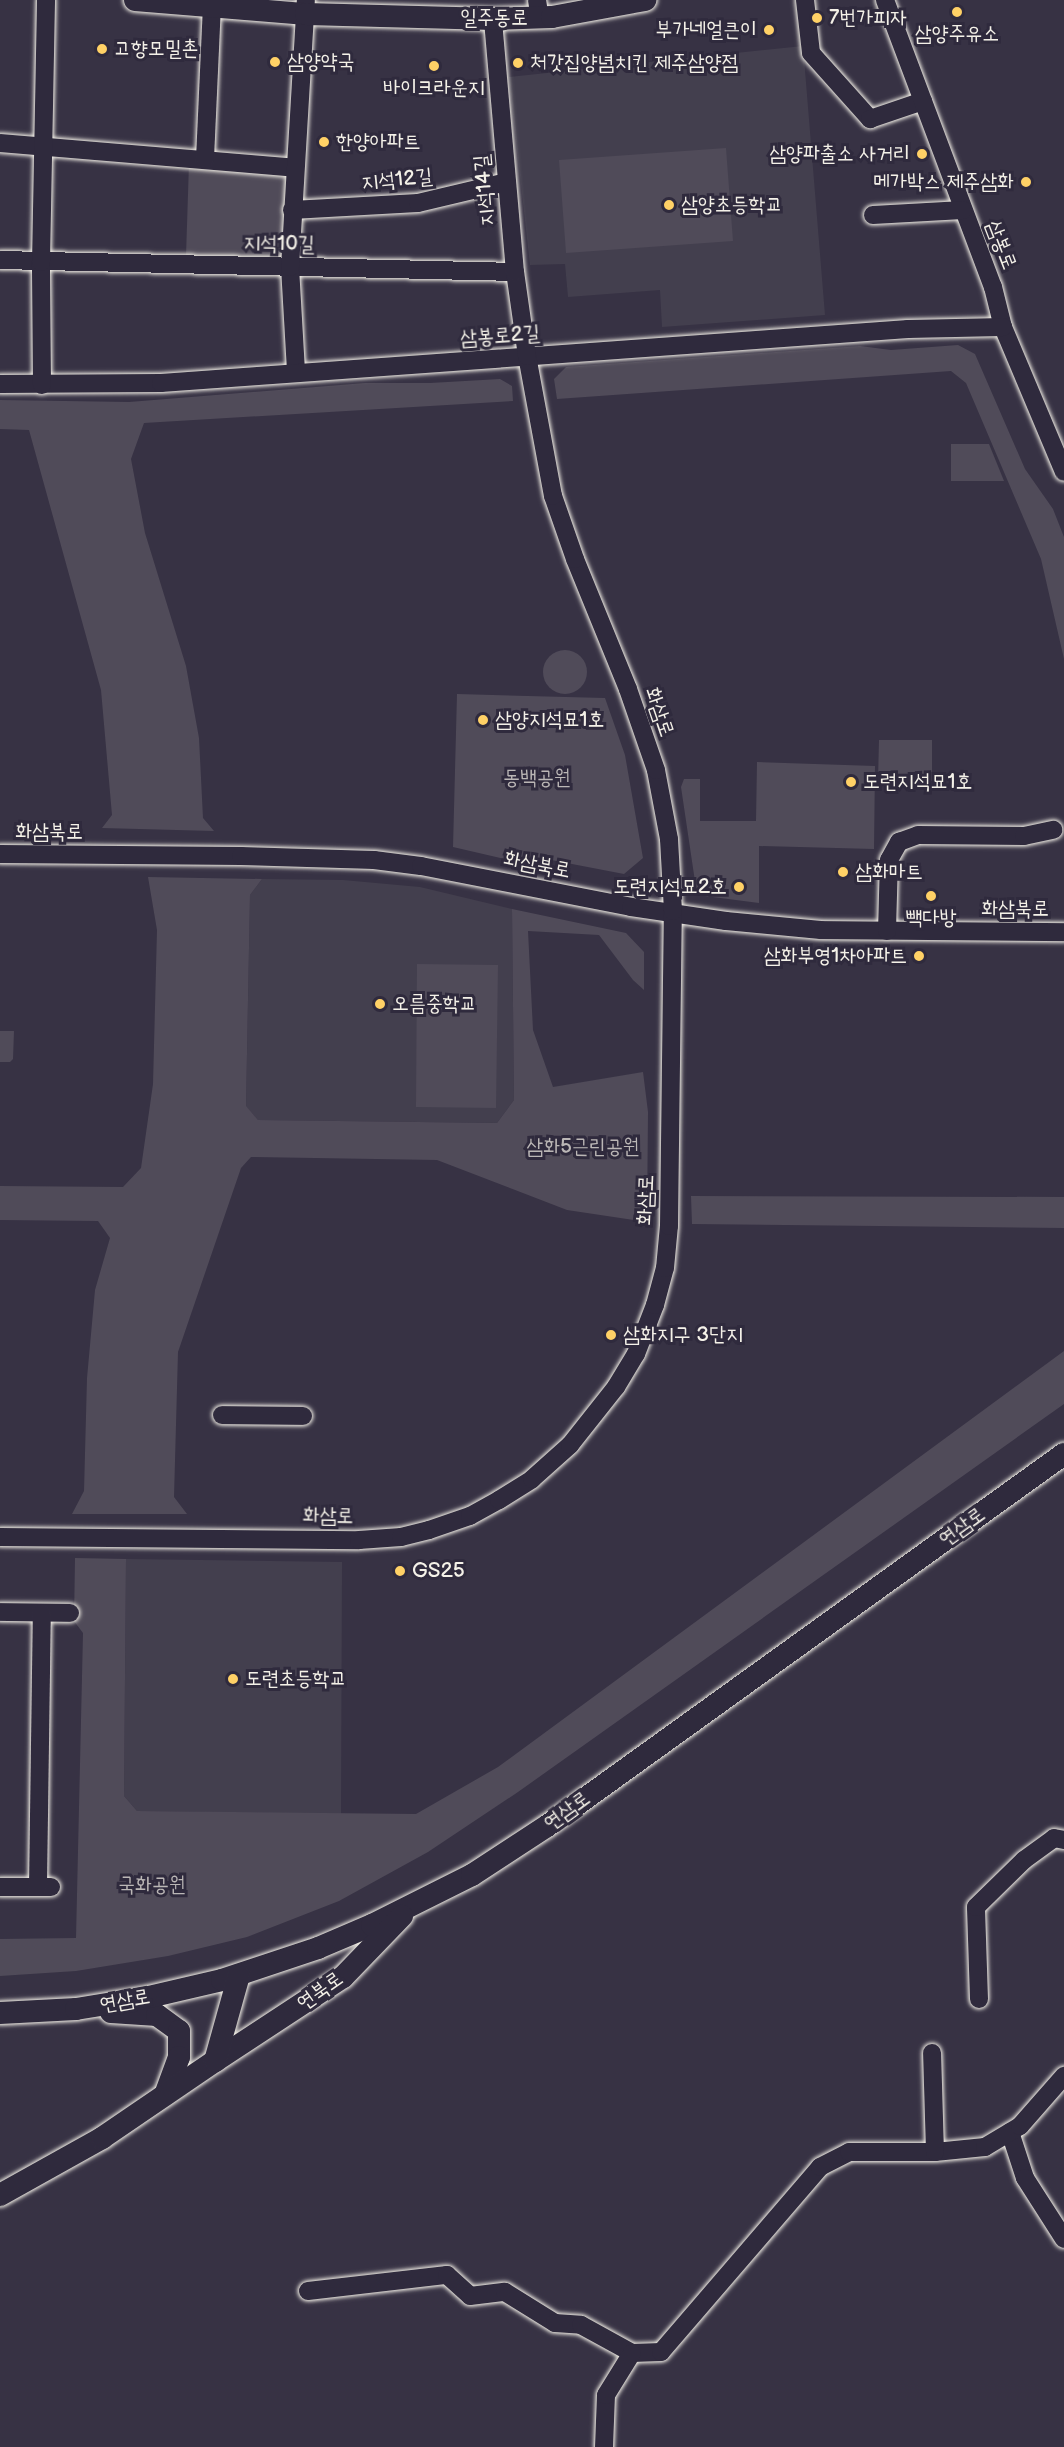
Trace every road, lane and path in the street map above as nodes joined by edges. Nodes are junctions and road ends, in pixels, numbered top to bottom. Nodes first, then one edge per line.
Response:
1 (46, 0) edge
2 (135, 0) edge
3 (805, 0) edge
4 (885, 0) edge
5 (635, 1) edge
6 (212, 6) junction
7 (306, 7) edge
8 (538, 9) edge
9 (493, 19) junction
10 (923, 101) junction
11 (0, 143) edge
12 (44, 146) junction
13 (205, 159) junction
14 (295, 168) junction
15 (506, 182) junction
16 (292, 210) junction
17 (963, 210) junction
18 (873, 215) dead end
19 (0, 260) edge
20 (41, 262) junction
21 (290, 267) junction
22 (515, 272) junction
23 (1004, 327) junction
24 (527, 356) junction
25 (296, 371) junction
26 (0, 384) edge
27 (42, 385) junction
28 (1064, 472) edge
29 (1053, 830) dead end
30 (0, 854) edge
31 (673, 912) junction
32 (887, 931) junction
33 (1064, 932) edge
34 (222, 1415) dead end
35 (303, 1416) dead end
36 (1064, 1454) edge
37 (0, 1537) edge
38 (0, 1612) edge
39 (42, 1613) junction
40 (70, 1613) dead end
41 (1064, 1840) edge
42 (0, 1887) edge
43 (413, 1905) junction
44 (239, 1975) junction
45 (979, 1999) dead end
46 (76, 2009) junction
47 (0, 2013) edge
48 (932, 2053) dead end
49 (215, 2061) junction
50 (1064, 2076) edge
51 (165, 2095) junction
52 (1010, 2132) junction
53 (935, 2152) junction
54 (0, 2195) edge
55 (1064, 2239) edge
56 (308, 2291) dead end
57 (632, 2353) junction
58 (604, 2447) edge

1 - 12 street
2 - 6 main road, 일주동로
3 - 10 street
4 - 10 street, 삼봉로
5 - 8 main road, 일주동로
6 - 7 main road, 일주동로
6 - 13 street
7 - 9 main road, 일주동로
7 - 14 street
8 - 9 main road, 일주동로
9 - 15 street, 지석14길
10 - 17 street, 삼봉로
11 - 12 street
12 - 13 street
12 - 20 street
13 - 14 street
14 - 16 street
15 - 16 street, 지석12길
15 - 22 street, 지석14길
16 - 21 street
17 - 18 street
17 - 23 street, 삼봉로
19 - 20 street, 지석10길
20 - 21 street, 지석10길
20 - 27 street
21 - 22 street, 지석10길
21 - 25 street
22 - 24 street, 지석14길
23 - 24 street, 삼봉로2길
23 - 28 street, 삼봉로
24 - 25 street, 삼봉로2길
24 - 31 street, 화삼로
25 - 27 street, 삼봉로2길
26 - 27 street, 삼봉로2길
29 - 32 street
30 - 31 street, 화삼북로
31 - 32 street, 화삼북로
31 - 37 street, 화삼로
32 - 33 street, 화삼북로
34 - 35 street
36 - 43 main road, 연삼로
38 - 39 street
39 - 40 street
39 - 42 street
41 - 45 street
43 - 44 main road, 연삼로
43 - 49 main road, 연북로
44 - 46 main road, 연삼로
44 - 49 main road
46 - 47 main road, 연삼로
46 - 51 main road
48 - 53 street
49 - 51 main road, 연북로
50 - 52 street
51 - 54 main road, 연북로
52 - 53 street
52 - 55 street
53 - 57 street
56 - 57 street
57 - 58 street

